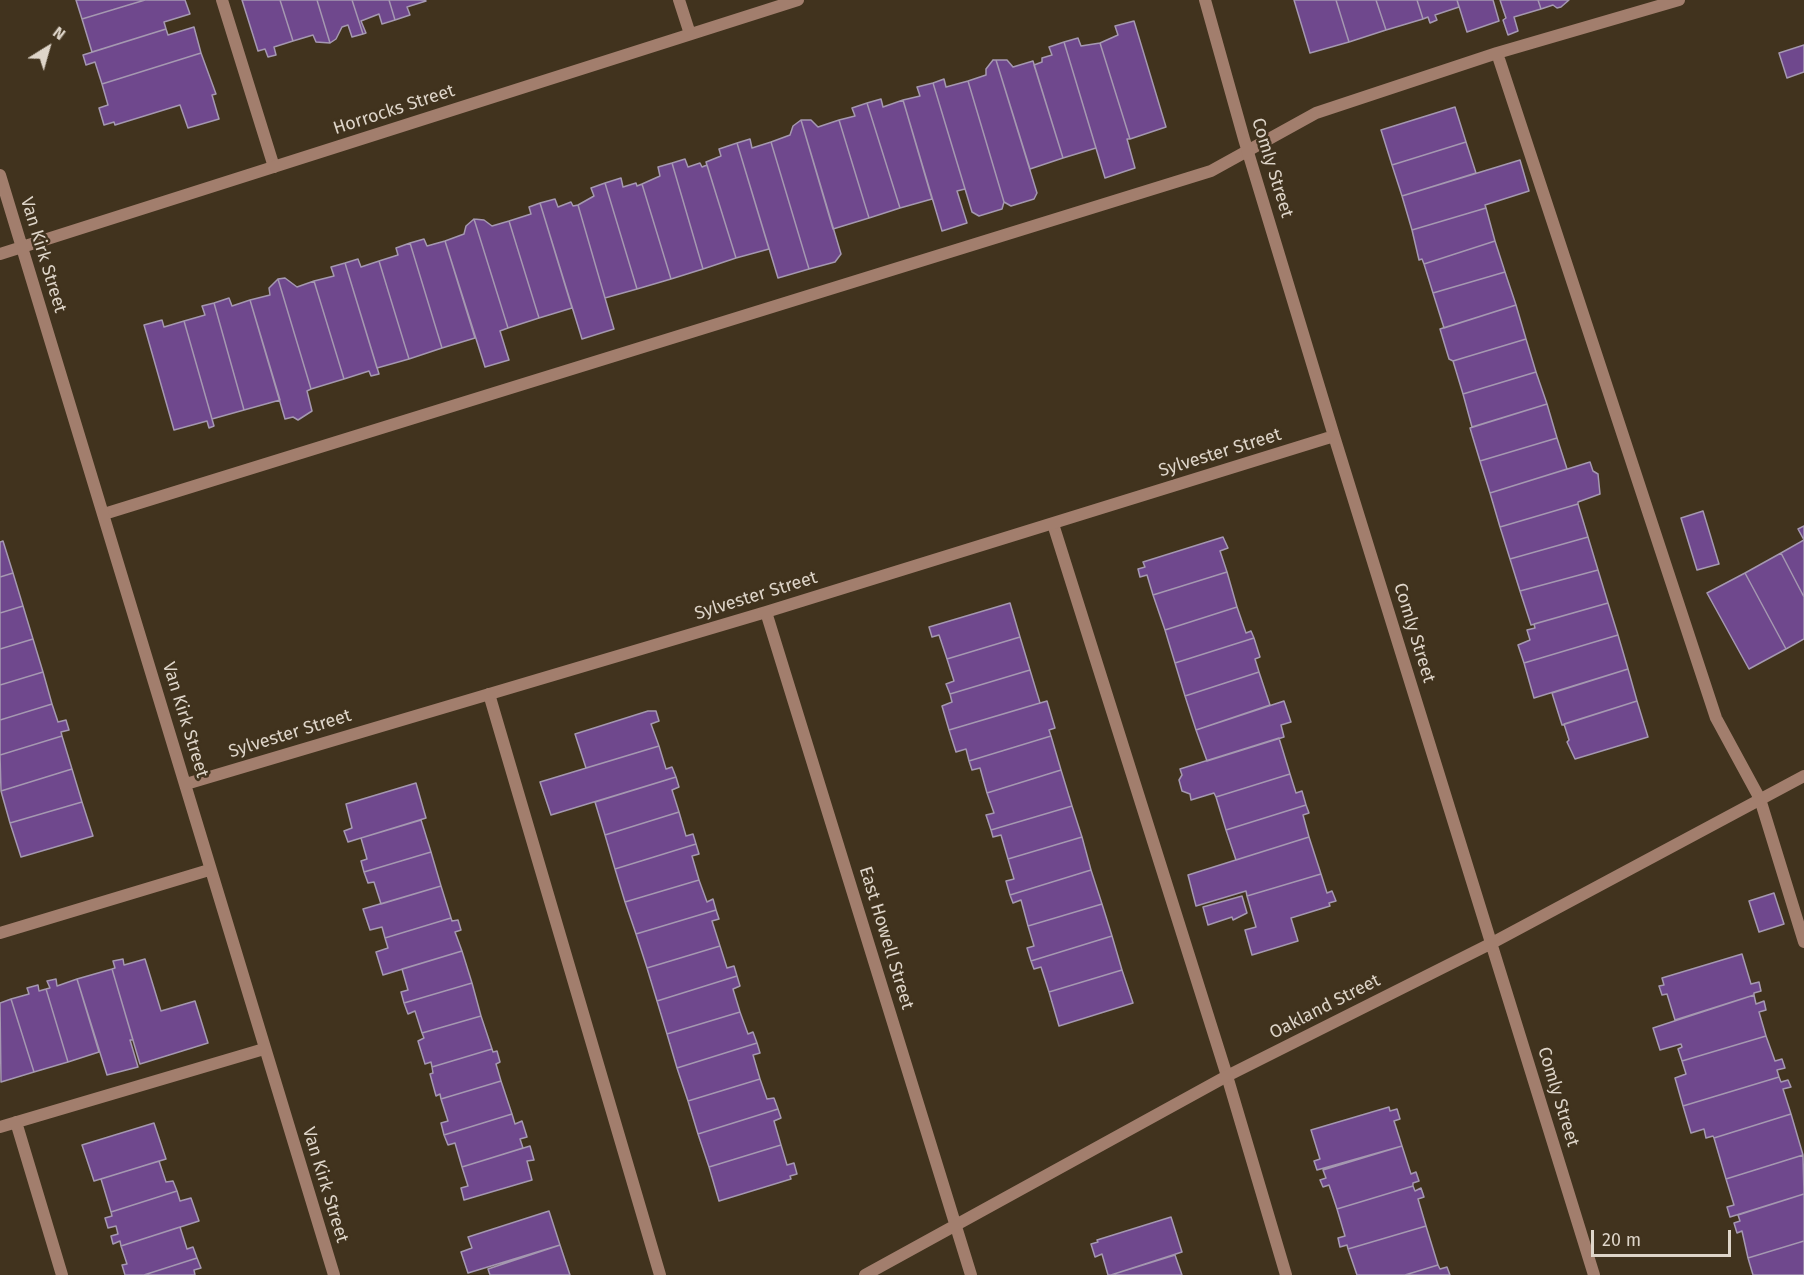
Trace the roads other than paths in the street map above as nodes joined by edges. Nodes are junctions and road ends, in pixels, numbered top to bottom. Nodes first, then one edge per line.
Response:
1 (222, 0) edge
2 (679, 0) edge
3 (798, 0) edge
4 (1205, 0) edge
5 (1680, 0) edge
6 (690, 34) junction
7 (1497, 53) junction
8 (1248, 151) junction
9 (274, 167) junction
10 (0, 175) edge
11 (22, 248) junction
12 (0, 254) edge
13 (1335, 436) junction
14 (104, 514) junction
15 (1053, 524) junction
16 (766, 612) junction
17 (489, 694) junction
18 (1804, 776) edge
19 (186, 784) junction
20 (1760, 799) junction
21 (209, 870) junction
22 (0, 933) edge
23 (1804, 942) edge
24 (1492, 943) junction
25 (264, 1049) junction
26 (1227, 1076) junction
27 (16, 1122) junction
28 (0, 1127) edge
29 (956, 1227) junction
30 (62, 1275) edge
31 (334, 1275) edge
32 (660, 1275) edge
33 (865, 1275) edge
34 (971, 1275) edge
35 (1286, 1275) edge
36 (1594, 1275) edge

1 - 9 street
2 - 6 street
3 - 6 street, Horrocks Street
4 - 8 street, Comly Street
5 - 7 street
6 - 9 street, Horrocks Street
7 - 8 street
7 - 20 street
8 - 13 street, Comly Street
8 - 14 street
9 - 11 street, Horrocks Street
10 - 11 street, Van Kirk Street
11 - 12 street, Horrocks Street
11 - 14 street, Van Kirk Street
13 - 15 street, Sylvester Street
13 - 24 street, Comly Street
14 - 19 street, Van Kirk Street
15 - 16 street, Sylvester Street
15 - 26 street
16 - 17 street, Sylvester Street
16 - 29 street, East Howell Street
17 - 19 street, Sylvester Street
17 - 32 street
18 - 20 street, Oakland Street
19 - 21 street, Van Kirk Street
20 - 23 street
20 - 24 street, Oakland Street
21 - 22 street
21 - 25 street, Van Kirk Street
24 - 26 street, Oakland Street
24 - 36 street, Comly Street
25 - 27 street
25 - 31 street, Van Kirk Street
26 - 29 street, Oakland Street
26 - 35 street
27 - 28 street
27 - 30 street
29 - 33 street, Oakland Street
29 - 34 street, East Howell Street

